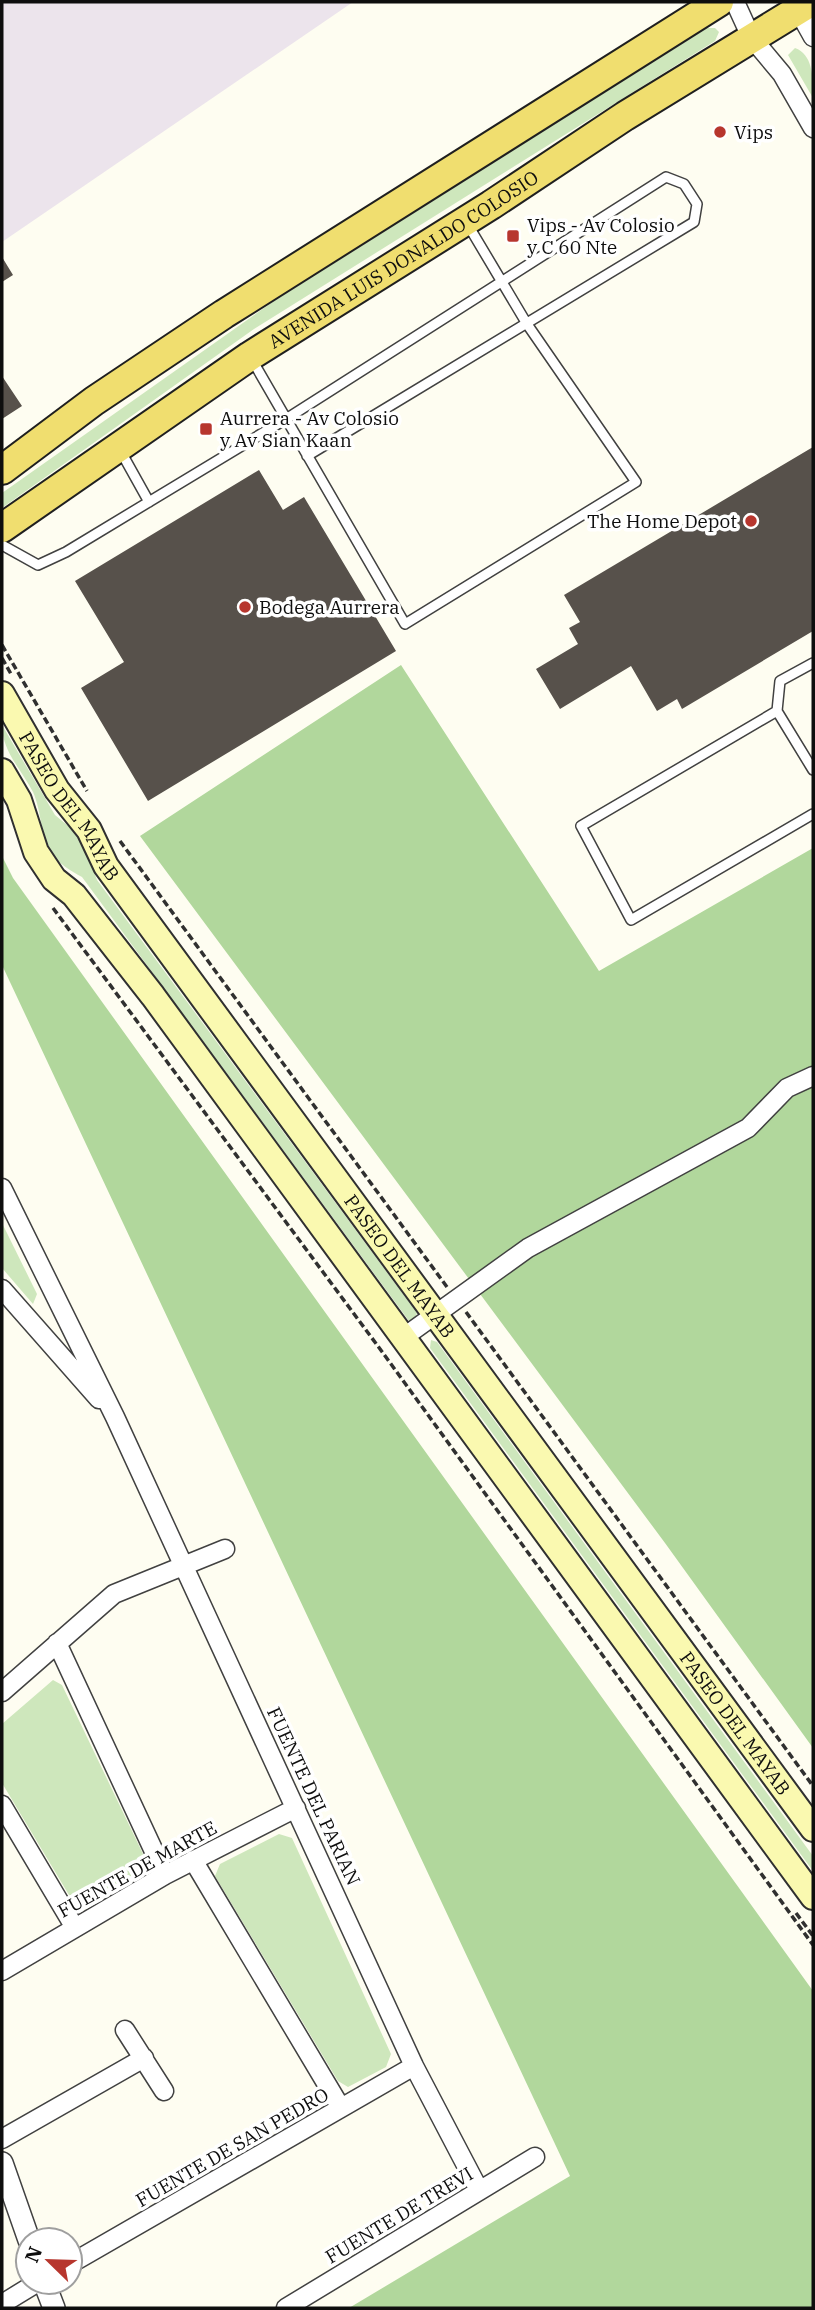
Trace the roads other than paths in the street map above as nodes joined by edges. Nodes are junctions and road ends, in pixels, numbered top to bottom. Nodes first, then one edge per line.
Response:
1 (719, 2) edge
2 (735, 2) edge
3 (800, 4) edge
4 (751, 37) junction
5 (813, 37) edge
6 (813, 128) edge
7 (466, 222) junction
8 (502, 280) junction
9 (527, 324) junction
10 (250, 356) junction
11 (286, 419) junction
12 (117, 446) junction
13 (307, 456) junction
14 (2, 470) edge
15 (149, 502) junction
16 (2, 528) edge
17 (2, 545) edge
18 (813, 663) edge
19 (2, 694) edge
20 (777, 711) junction
21 (813, 770) edge
22 (2, 771) edge
23 (813, 814) edge
24 (813, 1076) edge
25 (2, 1188) edge
26 (2, 1289) edge
27 (434, 1314) junction
28 (404, 1337) junction
29 (116, 1417) junction
30 (225, 1549) dead end
31 (185, 1566) junction
32 (57, 1643) junction
33 (2, 1692) edge
34 (2, 1805) edge
35 (296, 1808) junction
36 (813, 1829) edge
37 (193, 1860) junction
38 (165, 1875) junction
39 (813, 1897) edge
40 (75, 1928) junction
41 (2, 1971) edge
42 (125, 2030) dead end
43 (144, 2058) junction
44 (414, 2066) junction
45 (164, 2091) dead end
46 (341, 2108) junction
47 (2, 2138) edge
48 (535, 2157) dead end
49 (2, 2164) edge
50 (480, 2190) junction
51 (24, 2226) edge
52 (84, 2255) edge
53 (286, 2308) edge

1 - 14 main road
2 - 4 street
3 - 4 main road, AVENIDA LUIS DONALDO COLOSIO
3 - 5 street
4 - 6 street
4 - 7 main road, AVENIDA LUIS DONALDO COLOSIO
7 - 8 lane
7 - 10 main road, AVENIDA LUIS DONALDO COLOSIO
8 - 9 lane
8 - 9 lane
8 - 11 lane
9 - 13 lane
9 - 13 lane
10 - 11 lane
10 - 12 main road, AVENIDA LUIS DONALDO COLOSIO
11 - 13 lane
11 - 15 lane
12 - 15 lane
12 - 16 main road, AVENIDA LUIS DONALDO COLOSIO
15 - 17 lane
18 - 20 lane
19 - 27 main road, PASEO DEL MAYAB
20 - 21 lane
20 - 23 lane
22 - 28 main road, PASEO DEL MAYAB
24 - 27 street
25 - 29 street, FUENTE DEL PARIAN
26 - 29 street, FUENTE DEL PARIAN
27 - 28 street
27 - 36 main road, PASEO DEL MAYAB
28 - 39 main road, PASEO DEL MAYAB
29 - 31 street, FUENTE DEL PARIAN
30 - 31 street
31 - 32 street
31 - 35 street, FUENTE DEL PARIAN
32 - 33 street
32 - 38 street
34 - 40 street
35 - 37 street, FUENTE DE MARTE
35 - 44 street, FUENTE DEL PARIAN
37 - 38 street, FUENTE DE MARTE
37 - 46 street
38 - 40 street, FUENTE DE MARTE
40 - 41 street, FUENTE DE MARTE
42 - 43 street
43 - 45 street
43 - 47 street
44 - 46 street, FUENTE DE SAN PEDRO
44 - 50 street, FUENTE DEL PARIAN
46 - 52 street, FUENTE DE SAN PEDRO
48 - 50 street, FUENTE DE TREVI
49 - 51 street
50 - 53 street, FUENTE DE TREVI

